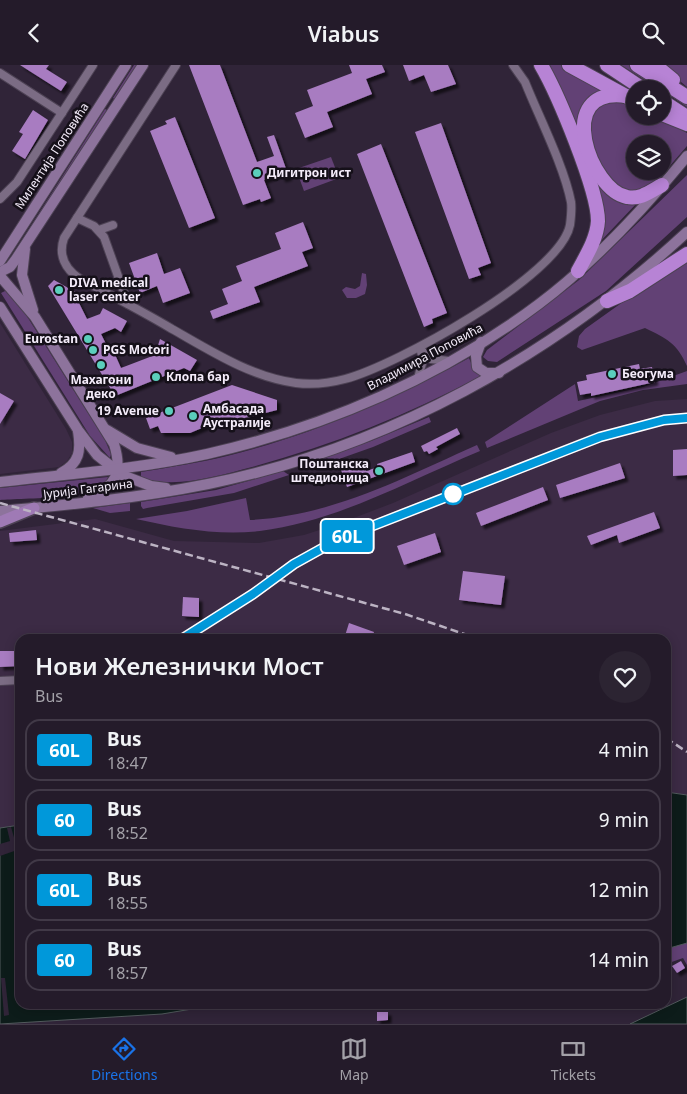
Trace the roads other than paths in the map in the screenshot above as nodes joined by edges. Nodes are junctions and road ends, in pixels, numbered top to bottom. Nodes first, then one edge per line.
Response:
1 (93, 65) edge
2 (126, 65) edge
3 (143, 65) edge
4 (176, 65) edge
5 (513, 65) edge
6 (541, 65) edge
7 (569, 65) edge
8 (606, 65) edge
9 (637, 65) edge
10 (655, 65) edge
11 (0, 73) edge
12 (629, 80) edge
13 (687, 91) edge
14 (626, 97) edge
15 (687, 97) edge
16 (626, 98) edge
17 (671, 107) edge
18 (62, 113) junction
19 (687, 117) edge
20 (671, 118) edge
21 (687, 124) edge
22 (687, 156) edge
23 (662, 185) junction
24 (0, 199) edge
25 (77, 218) junction
26 (113, 225) dead end
27 (99, 230) junction
28 (687, 232) edge
29 (11, 243) junction
30 (26, 243) junction
31 (0, 246) edge
32 (687, 253) edge
33 (0, 261) edge
34 (578, 271) junction
35 (0, 274) edge
36 (607, 301) junction
37 (128, 304) junction
38 (1, 309) edge
39 (35, 317) junction
40 (481, 342) junction
41 (420, 349) junction
42 (449, 361) junction
43 (500, 373) junction
44 (418, 378) junction
45 (687, 418) edge
46 (104, 427) junction
47 (78, 430) junction
48 (185, 458) junction
49 (117, 470) junction
50 (57, 475) junction
51 (0, 482) edge
52 (180, 489) junction
53 (73, 504) junction
54 (34, 508) junction
55 (0, 511) edge
56 (0, 522) edge
57 (190, 634) edge
58 (15, 680) edge
59 (0, 681) edge

1 - 18 street
2 - 29 main road, Милентија Поповића
3 - 30 main road
4 - 25 street
5 - 41 street
6 - 34 highway
7 - 14 highway
8 - 12 highway
9 - 15 highway
10 - 13 highway
11 - 18 street, Милентија Поповића
16 - 23 highway
17 - 19 highway
18 - 24 street
20 - 21 highway
22 - 23 main road, Владимира Поповића
23 - 34 main road, Владимира Поповића
25 - 27 street
25 - 37 street
26 - 27 street
27 - 37 street
28 - 36 main road
29 - 31 main road
29 - 33 main road, Милентија Поповића
30 - 35 main road
30 - 39 main road
32 - 36 highway
34 - 40 main road, Владимира Поповића
35 - 39 main road
36 - 43 main road
37 - 41 street
38 - 47 main road
39 - 46 main road
40 - 42 main road, Владимира Поповића
40 - 43 main road
41 - 42 street
41 - 44 street
42 - 44 main road, Владимира Поповића
43 - 52 main road
44 - 48 main road, Владимира Поповића
45 - 57 street
46 - 48 main road
46 - 49 main road
47 - 49 main road
47 - 50 main road
48 - 49 main road, Владимира Поповића
49 - 50 main road, Јурија Гагарина
49 - 52 main road
49 - 53 main road
50 - 51 main road, Јурија Гагарина
52 - 53 main road, Јурија Гагарина
53 - 54 main road, Јурија Гагарина
54 - 55 main road, Јурија Гагарина
54 - 56 main road
58 - 59 street

